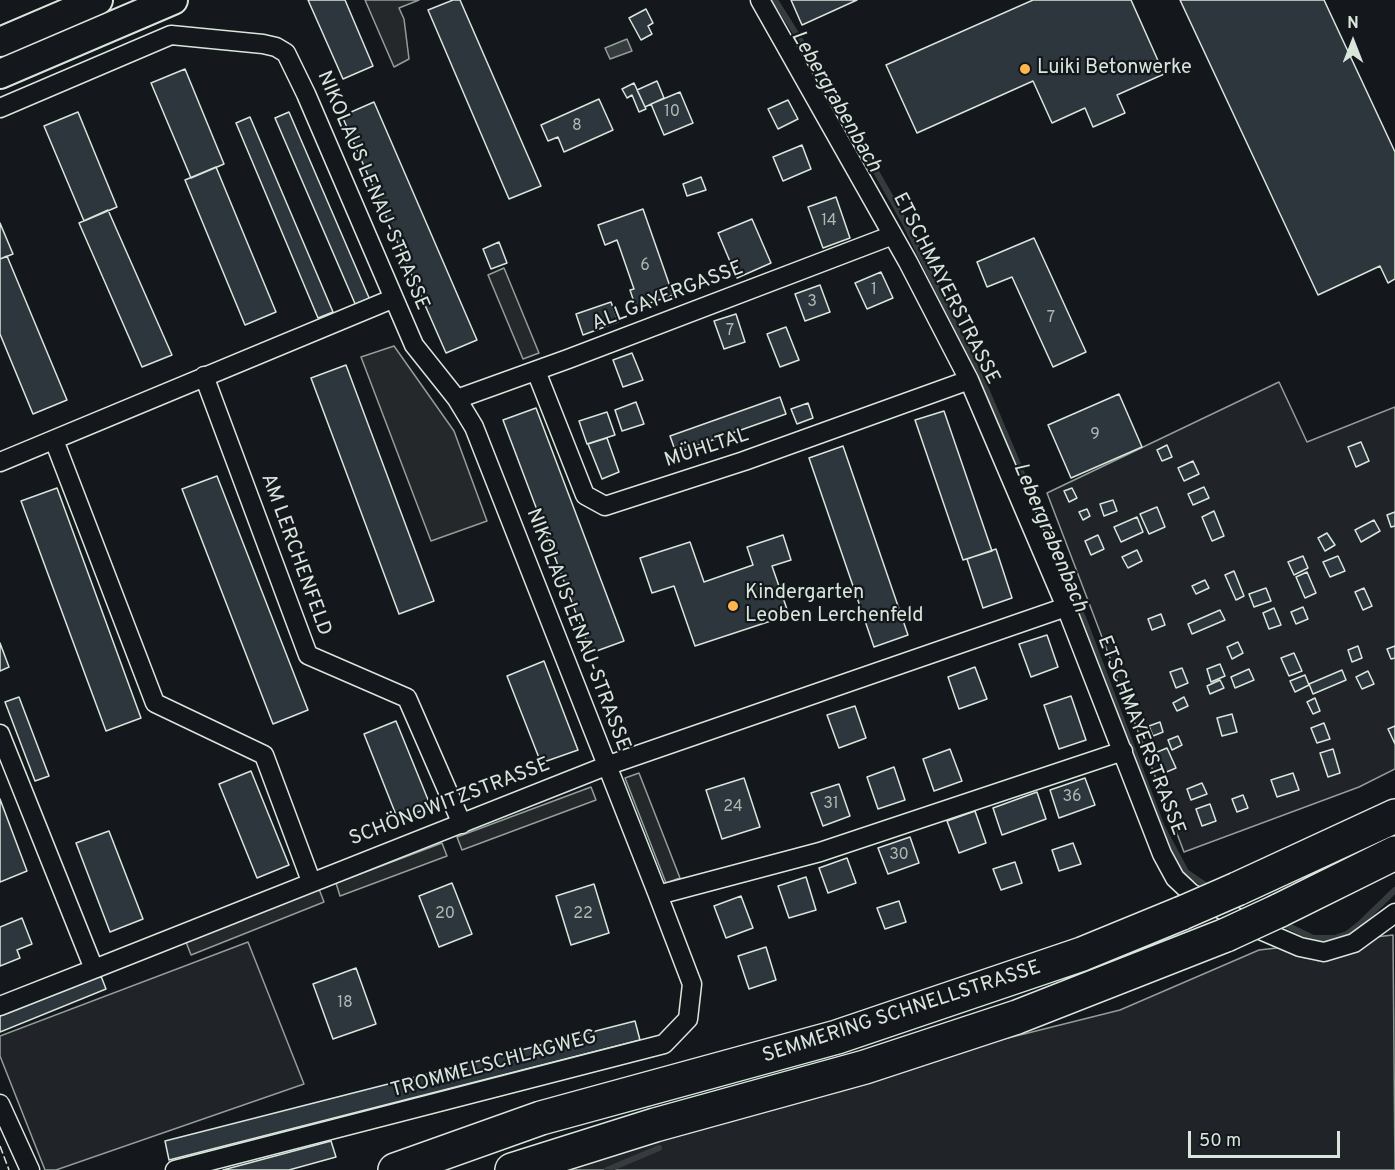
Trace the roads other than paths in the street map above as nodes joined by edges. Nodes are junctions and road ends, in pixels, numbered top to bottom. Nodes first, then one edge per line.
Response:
1 (98, 0) edge
2 (173, 0) edge
3 (760, 0) edge
4 (0, 42) edge
5 (0, 74) edge
6 (0, 108) edge
7 (893, 235) junction
8 (392, 298) junction
9 (536, 372) junction
10 (204, 376) junction
11 (969, 380) junction
12 (457, 399) junction
13 (54, 440) junction
14 (0, 462) edge
15 (1066, 607) junction
16 (0, 734) edge
17 (1124, 751) junction
18 (606, 766) junction
19 (1395, 816) edge
20 (462, 825) junction
21 (1395, 853) edge
22 (311, 881) junction
23 (658, 896) junction
24 (1395, 913) edge
25 (94, 969) junction
26 (0, 1006) edge
27 (0, 1104) edge
28 (30, 1170) edge
29 (175, 1170) edge
30 (395, 1170) edge
31 (512, 1170) edge

1 - 4 main road
2 - 5 main road
3 - 7 street, ETSCHMAYERSTRASSE
6 - 8 street, NIKOLAUS LENAU-STRASSE
7 - 9 street, ALLGAYERGASSE
7 - 11 street, ETSCHMAYERSTRASSE
8 - 10 street
8 - 12 street, NIKOLAUS LENAU-STRASSE
9 - 11 street, MÜHLTAL
9 - 12 street, ALLGAYERGASSE
10 - 13 street
10 - 20 street, AM LERCHENFELD
11 - 15 street, ETSCHMAYERSTRASSE
12 - 18 street, NIKOLAUS LENAU-STRASSE
13 - 14 street
13 - 22 street
15 - 17 street, ETSCHMAYERSTRASSE
15 - 18 street, SCHÖNOWITZSTRASSE
16 - 25 street
17 - 23 street
17 - 24 street, ETSCHMAYERSTRASSE
18 - 20 street, SCHÖNOWITZSTRASSE
18 - 23 street, NIKOLAUS LENAU-STRASSE
19 - 30 highway, SEMMERING SCHNELLSTRASSE, bridge
20 - 22 street, SCHÖNOWITZSTRASSE
21 - 31 highway, SEMMERING SCHNELLSTRASSE, bridge
22 - 25 street, SCHÖNOWITZSTRASSE
23 - 29 street, TROMMELSCHLAGWEG
25 - 26 street, SCHÖNOWITZSTRASSE
27 - 28 street

